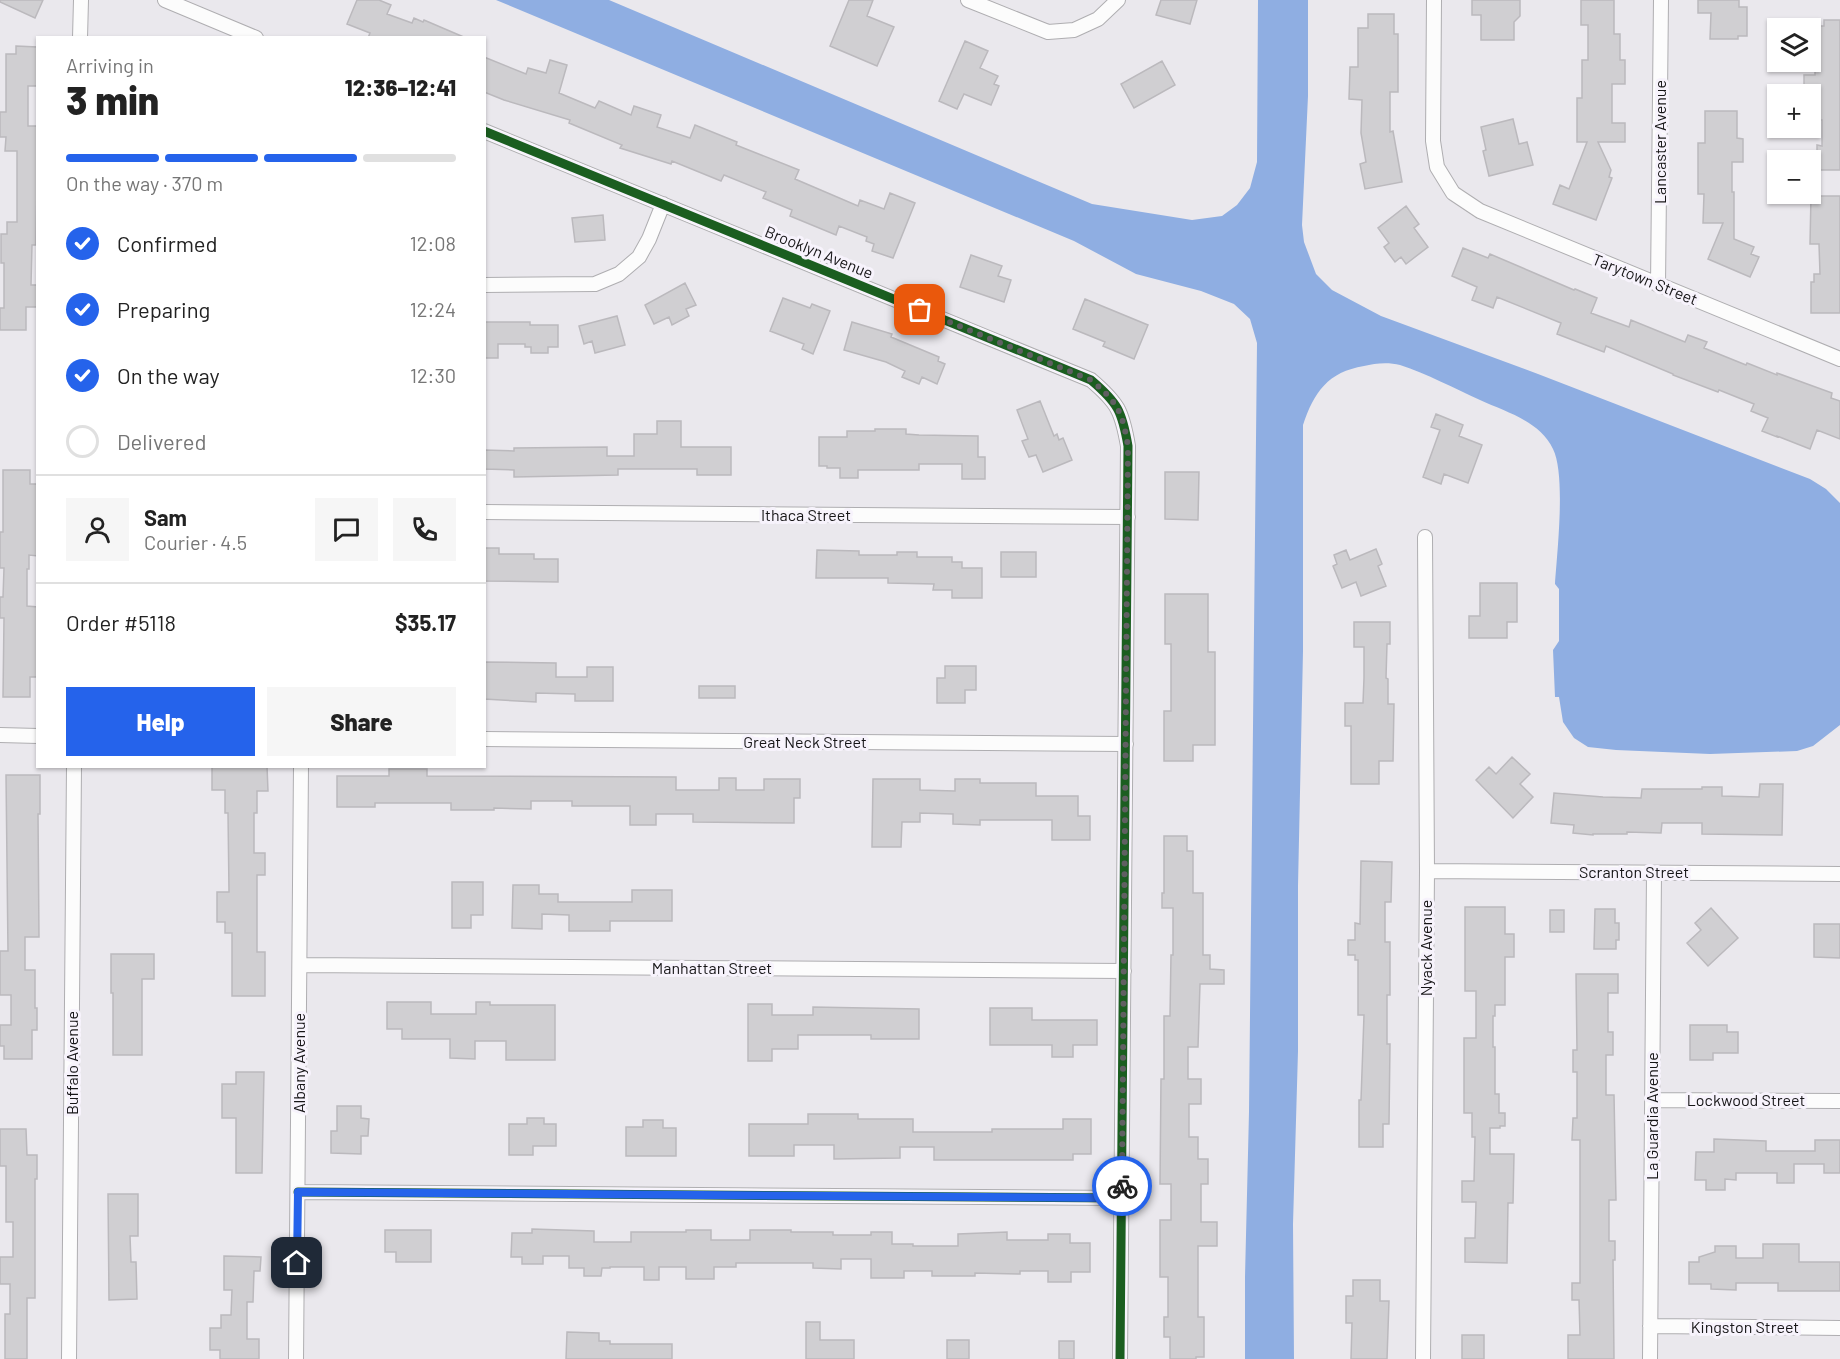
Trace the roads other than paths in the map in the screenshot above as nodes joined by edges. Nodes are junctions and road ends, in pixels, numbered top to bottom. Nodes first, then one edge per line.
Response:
1 (81, 0) edge
2 (165, 0) edge
3 (968, 0) edge
4 (1118, 0) edge
5 (1434, 0) edge
6 (1661, 0) edge
7 (80, 36) edge
8 (251, 36) edge
9 (486, 132) edge
10 (663, 204) junction
11 (486, 285) edge
12 (1658, 285) junction
13 (1840, 359) edge
14 (486, 512) edge
15 (1128, 517) junction
16 (1425, 537) dead end
17 (0, 735) edge
18 (36, 736) edge
19 (486, 739) edge
20 (1126, 744) junction
21 (74, 768) edge
22 (301, 768) edge
23 (1427, 871) junction
24 (1654, 873) junction
25 (1840, 874) edge
26 (300, 965) junction
27 (1124, 971) junction
28 (1652, 1100) junction
29 (1840, 1101) edge
30 (298, 1192) junction
31 (1122, 1198) junction
32 (1650, 1326) junction
33 (1840, 1328) edge
34 (69, 1359) edge
35 (296, 1359) edge
36 (1120, 1359) edge
37 (1423, 1359) edge
38 (1650, 1359) edge

1 - 7 street
2 - 8 street
3 - 4 street
5 - 12 street, Tarytown Street
6 - 12 street, Lancaster Avenue
9 - 10 street, Brooklyn Avenue
10 - 11 street
10 - 15 street, Brooklyn Avenue
12 - 13 street, Tarytown Street
14 - 15 street, Ithaca Street
15 - 20 street, Brooklyn Avenue
16 - 23 street, Nyack Avenue
17 - 18 street
19 - 20 street, Great Neck Street
20 - 27 street, Brooklyn Avenue
21 - 34 street, Buffalo Avenue
22 - 26 street, Albany Avenue
23 - 24 street, Scranton Street
23 - 37 street, Nyack Avenue
24 - 25 street, Scranton Street
24 - 28 street, La Guardia Avenue
26 - 27 street, Manhattan Street
26 - 30 street, Albany Avenue
27 - 31 street, Brooklyn Avenue
28 - 29 street, Lockwood Street
28 - 32 street, La Guardia Avenue
30 - 31 street
30 - 35 street, Albany Avenue
31 - 36 street, Brooklyn Avenue
32 - 33 street, Kingston Street
32 - 38 street, La Guardia Avenue

